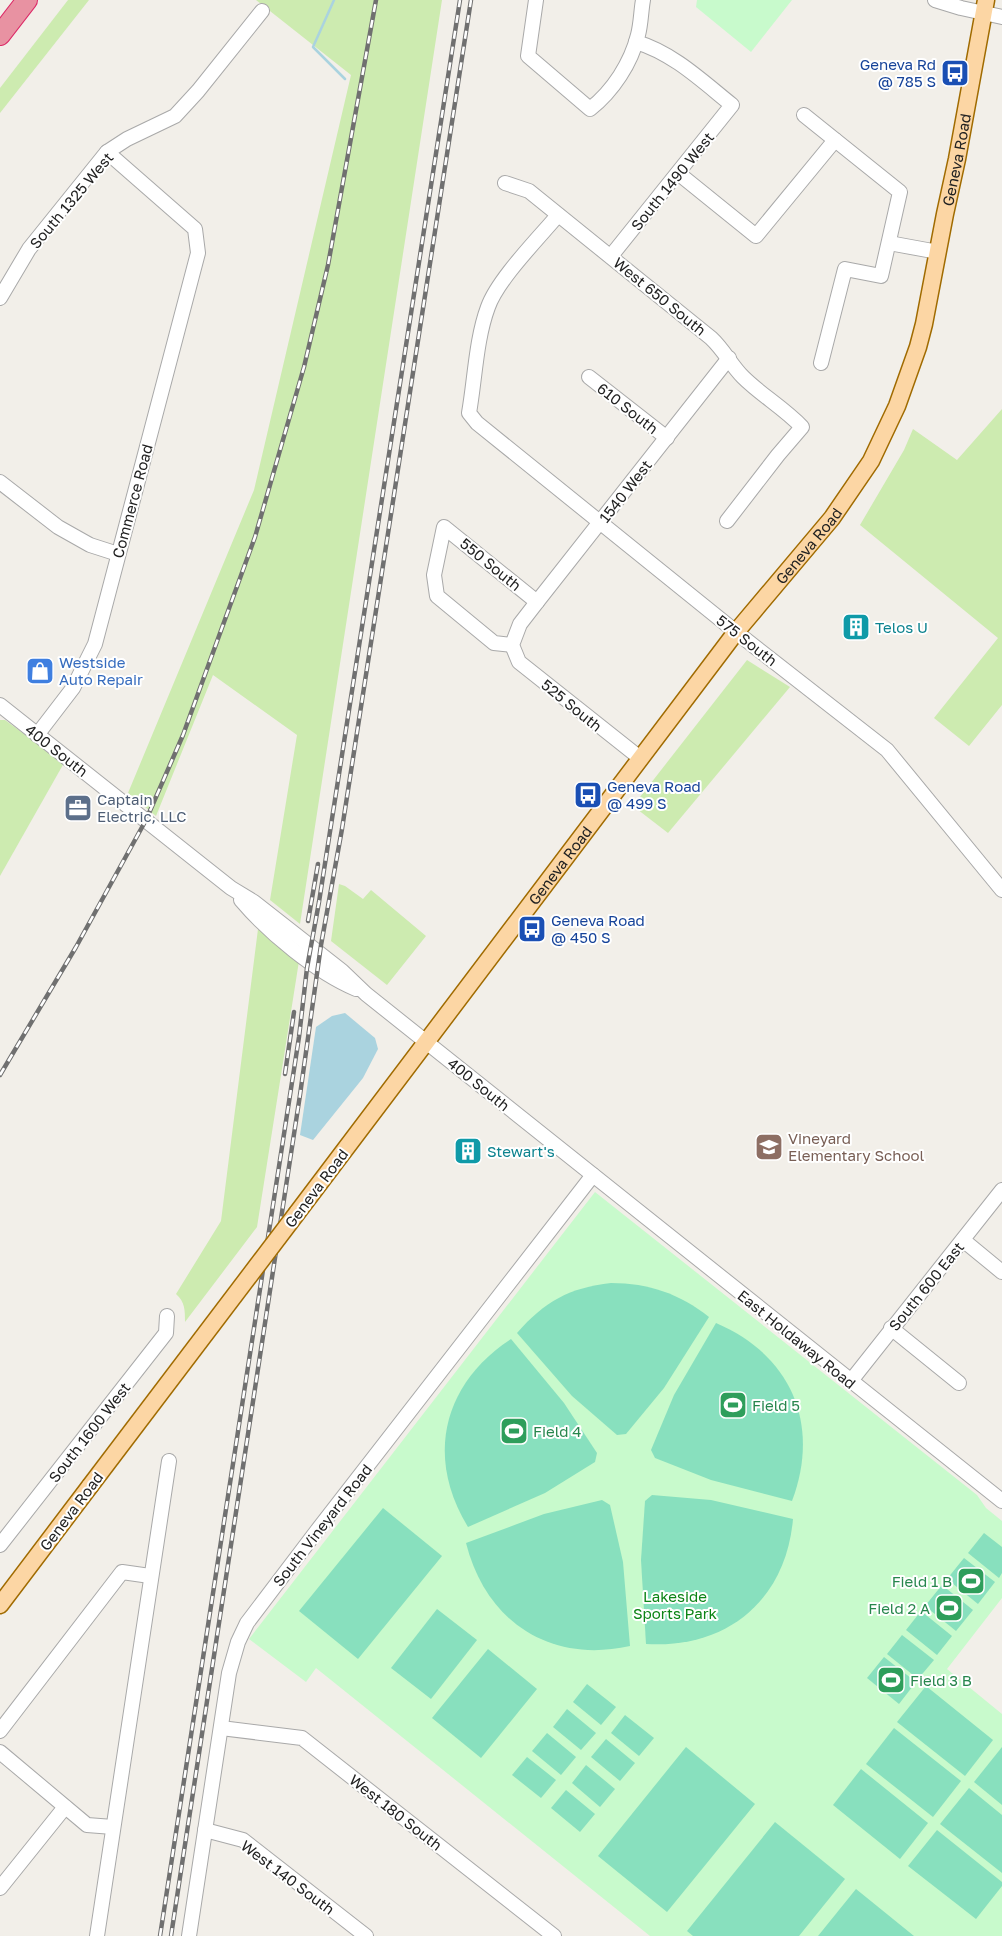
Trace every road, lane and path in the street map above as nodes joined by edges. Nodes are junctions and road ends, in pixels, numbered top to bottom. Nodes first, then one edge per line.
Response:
1 (28, 0) edge
2 (536, 0) edge
3 (643, 0) edge
4 (935, 0) edge
5 (984, 7) edge
6 (262, 11) dead end
7 (1002, 17) edge
8 (0, 35) edge
9 (636, 42) junction
10 (804, 115) dead end
11 (835, 140) junction
12 (107, 152) junction
13 (678, 173) junction
14 (504, 184) dead end
15 (558, 214) junction
16 (888, 243) junction
17 (938, 252) junction
18 (611, 256) junction
19 (0, 298) edge
20 (729, 358) junction
21 (822, 363) dead end
22 (589, 377) dead end
23 (667, 438) junction
24 (0, 482) edge
25 (728, 521) dead end
26 (601, 522) junction
27 (118, 554) junction
28 (537, 602) junction
29 (736, 632) junction
30 (512, 645) junction
31 (0, 705) edge
32 (38, 735) junction
33 (640, 758) junction
34 (1002, 890) edge
35 (426, 1042) junction
36 (593, 1175) junction
37 (1002, 1190) edge
38 (963, 1240) junction
39 (1002, 1272) edge
40 (167, 1316) dead end
41 (892, 1328) junction
42 (850, 1382) junction
43 (959, 1383) dead end
44 (168, 1461) dead end
45 (1002, 1501) edge
46 (0, 1545) edge
47 (150, 1576) junction
48 (0, 1604) edge
49 (221, 1728) junction
50 (0, 1731) edge
51 (0, 1752) edge
52 (65, 1806) junction
53 (113, 1827) junction
54 (205, 1830) junction
55 (0, 1888) edge
56 (97, 1936) edge
57 (189, 1936) edge
58 (366, 1936) edge
59 (554, 1936) edge

1 - 8 highway
2 - 9 street
3 - 9 street
4 - 5 street
5 - 7 street
5 - 17 main road, Geneva Road
6 - 12 street, South 1325 West
9 - 13 street, South 1490 West
10 - 11 street
11 - 13 street
11 - 16 street
12 - 19 street, South 1325 West
12 - 27 street, Commerce Road
13 - 18 street, South 1490 West
14 - 15 street, West 650 South
15 - 18 street, West 650 South
15 - 26 street, 575 South
16 - 17 street
16 - 21 street
17 - 29 main road, Geneva Road
18 - 20 street, West 650 South
20 - 23 street, 1540 West
20 - 25 street, West 650 South
22 - 23 street, 610 South
23 - 26 street, 1540 West
24 - 27 street
26 - 28 street, 1540 West
26 - 29 street, 575 South
27 - 32 street, Commerce Road
28 - 30 street, 1540 West
28 - 30 street, 550 South
29 - 33 main road, Geneva Road
29 - 34 street, 575 South
30 - 33 street, 525 South
31 - 32 street, 400 South
32 - 35 street, 400 South
33 - 35 main road, Geneva Road
35 - 36 street, 400 South
35 - 48 main road, Geneva Road, bridge
36 - 42 street, East Holdaway Road
36 - 49 street, South Vineyard Road
37 - 38 street, South 600 East
38 - 39 street
38 - 41 street, South 600 East
40 - 46 street, South 1600 West
41 - 42 street, South 600 East
41 - 43 street
42 - 45 street, East Holdaway Road
44 - 47 street
47 - 50 street
47 - 53 street
49 - 54 street, South Vineyard Road
49 - 59 street, West 180 South
51 - 52 street
52 - 53 street
52 - 55 street
53 - 56 street
54 - 57 street, South Vineyard Road
54 - 58 street, West 140 South

